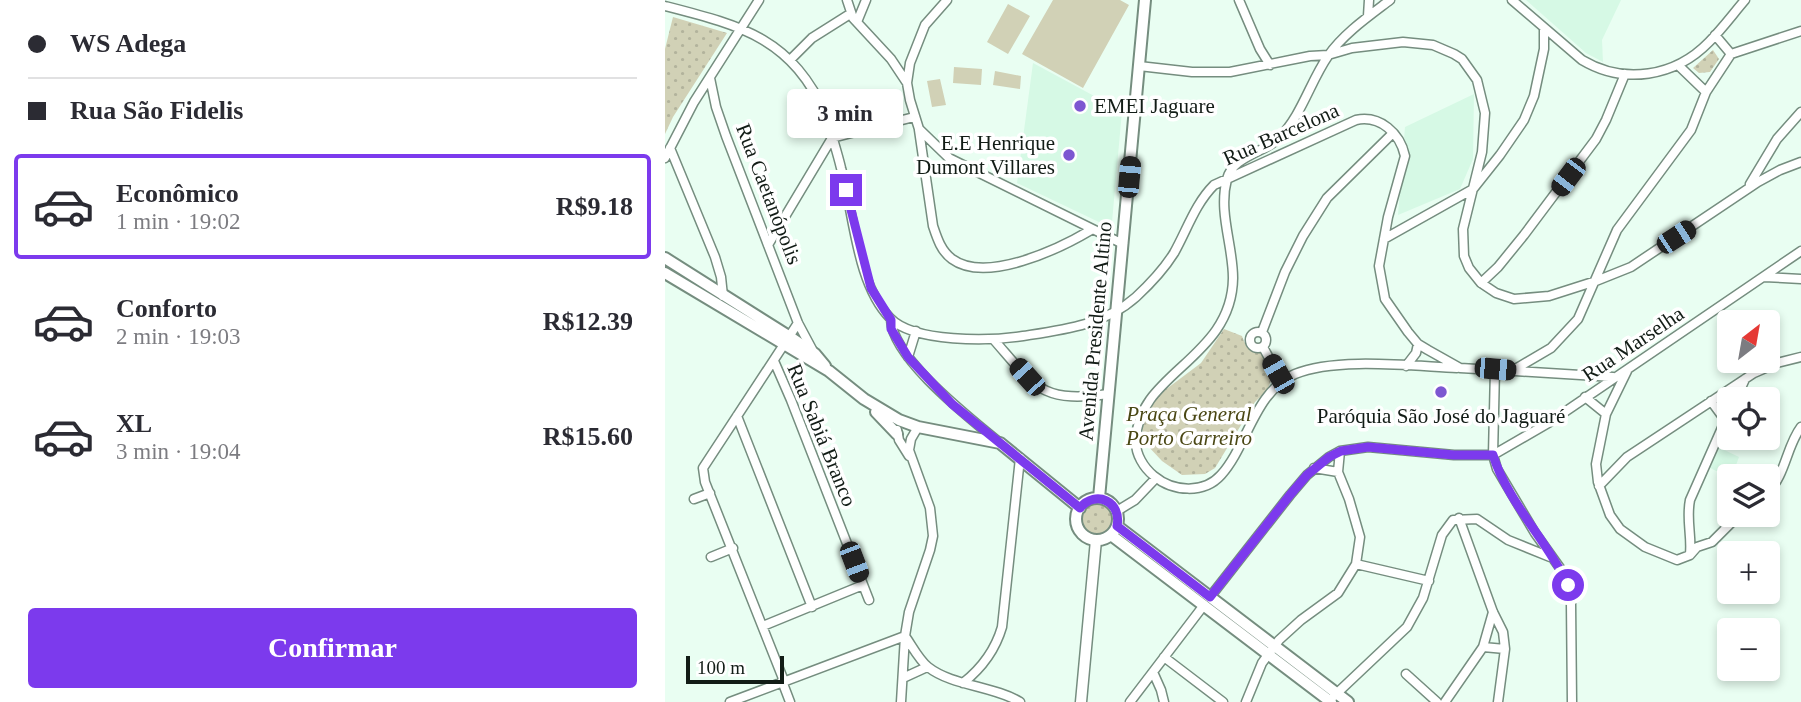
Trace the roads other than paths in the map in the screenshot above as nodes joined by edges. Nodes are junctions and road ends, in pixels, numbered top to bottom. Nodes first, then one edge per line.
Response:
1 (759, 0) edge
2 (847, 0) edge
3 (866, 0) edge
4 (947, 0) edge
5 (1145, 0) edge
6 (1239, 0) edge
7 (1369, 0) edge
8 (1390, 0) edge
9 (1512, 0) edge
10 (1745, 0) edge
11 (665, 6) edge
12 (850, 14) junction
13 (1369, 16) junction
14 (857, 22) junction
15 (742, 27) junction
16 (1544, 28) junction
17 (1801, 31) edge
18 (1715, 35) junction
19 (1260, 49) junction
20 (1731, 54) junction
21 (1328, 55) junction
22 (790, 60) junction
23 (1270, 65) junction
24 (1678, 65) junction
25 (1139, 66) junction
26 (1257, 67) junction
27 (1625, 75) junction
28 (710, 78) junction
29 (907, 83) junction
30 (1706, 92) junction
31 (1801, 112) edge
32 (914, 117) junction
33 (919, 129) junction
34 (1393, 132) junction
35 (832, 138) junction
36 (670, 148) junction
37 (665, 158) edge
38 (1767, 158) junction
39 (1801, 162) edge
40 (1780, 170) junction
41 (1227, 177) junction
42 (1473, 189) junction
43 (1744, 192) junction
44 (1091, 230) junction
45 (1384, 239) junction
46 (1123, 244) junction
47 (768, 246) junction
48 (1801, 251) edge
49 (665, 258) edge
50 (665, 272) edge
51 (1764, 277) junction
52 (1801, 279) edge
53 (1596, 281) junction
54 (1481, 283) junction
55 (722, 300) junction
56 (1114, 313) junction
57 (891, 320) junction
58 (798, 323) junction
59 (916, 331) junction
60 (1262, 332) junction
61 (993, 340) junction
62 (787, 341) junction
63 (1418, 344) junction
64 (1263, 347) junction
65 (815, 354) junction
66 (908, 357) junction
67 (1801, 357) edge
68 (773, 361) junction
69 (1406, 366) junction
70 (1460, 368) junction
71 (1495, 369) junction
72 (829, 370) junction
73 (1627, 370) junction
74 (1512, 371) junction
75 (1615, 377) junction
76 (1745, 379) junction
77 (1282, 382) junction
78 (1741, 387) edge
79 (1109, 394) junction
80 (1585, 397) junction
81 (864, 399) junction
82 (1711, 401) junction
83 (1717, 407) edge
84 (1606, 414) junction
85 (737, 416) junction
86 (899, 420) junction
87 (918, 427) junction
88 (1801, 427) edge
89 (897, 434) junction
90 (1717, 439) edge
91 (1000, 443) junction
92 (1341, 451) junction
93 (1493, 455) junction
94 (911, 458) junction
95 (1020, 458) junction
96 (1314, 468) junction
97 (1338, 472) junction
98 (1780, 474) edge
99 (1156, 478) junction
100 (1599, 486) junction
101 (710, 493) junction
102 (1099, 498) junction
103 (694, 499) dead end
104 (1080, 508) junction
105 (1117, 511) junction
106 (1459, 518) junction
107 (1727, 527) edge
108 (1114, 530) junction
109 (1535, 533) junction
110 (1096, 540) junction
111 (1519, 545) junction
112 (733, 548) junction
113 (1690, 555) junction
114 (711, 557) dead end
115 (1551, 558) junction
116 (1356, 564) junction
117 (1429, 581) junction
118 (863, 585) junction
119 (869, 600) dead end
120 (1207, 601) junction
121 (812, 607) junction
122 (1493, 612) junction
123 (764, 626) junction
124 (905, 636) junction
125 (1483, 648) junction
126 (1505, 649) junction
127 (1271, 650) junction
128 (1164, 657) junction
129 (927, 667) junction
130 (1153, 672) junction
131 (1406, 674) dead end
132 (903, 678) junction
133 (783, 681) junction
134 (963, 683) junction
135 (1316, 691) junction
136 (1332, 699) edge
137 (902, 700) edge
138 (730, 702) edge
139 (790, 702) edge
140 (892, 702) edge
141 (1020, 702) edge
142 (1081, 702) edge
143 (1130, 702) edge
144 (1164, 702) edge
145 (1223, 702) edge
146 (1246, 702) edge
147 (1322, 702) edge
148 (1348, 702) edge
149 (1437, 702) edge
150 (1445, 702) edge
151 (1498, 702) edge
152 (1572, 702) edge

1 - 15 street
2 - 12 street
3 - 14 street
4 - 29 street
5 - 25 main road, Avenida Presidente Altino
6 - 19 street
7 - 13 street
8 - 13 street
9 - 16 street
10 - 18 street
11 - 15 street
12 - 14 street
12 - 22 street
13 - 21 street
14 - 29 street
15 - 22 street
15 - 28 street
16 - 27 street
16 - 42 street
17 - 20 street
18 - 20 street
18 - 24 street
19 - 23 street
19 - 26 street
20 - 30 street
21 - 23 street
21 - 41 street
21 - 42 street
22 - 35 street
23 - 26 street
24 - 27 street
24 - 30 street
25 - 26 street
25 - 46 main road, Avenida Presidente Altino
27 - 54 street
28 - 36 street
28 - 47 street, Rua Caetanópolis
29 - 32 street
30 - 53 street
31 - 38 street
32 - 33 street
32 - 35 street
33 - 44 street
33 - 44 street
34 - 41 street, Rua Barcelona
34 - 45 street
34 - 60 street
35 - 47 street
35 - 57 street
36 - 37 street
36 - 55 street
38 - 40 street
38 - 43 street
39 - 40 street
40 - 43 street
41 - 56 street, Rua Barcelona
41 - 99 street
42 - 45 street
42 - 54 street
43 - 53 street
44 - 46 street
45 - 63 street
46 - 56 main road, Avenida Presidente Altino
47 - 58 street, Rua Caetanópolis
48 - 51 street, Rua Marselha
49 - 55 main road
50 - 55 main road
51 - 52 street
51 - 73 street, Rua Marselha
53 - 54 street
53 - 74 street
55 - 62 main road
56 - 61 street, Rua Barcelona
56 - 79 main road, Avenida Presidente Altino
57 - 59 street, Rua Barcelona
57 - 66 street
58 - 62 street
58 - 65 street, Rua Caetanópolis
59 - 61 street, Rua Barcelona
59 - 66 street
60 - 64 street
60 - 64 street
61 - 79 street
62 - 65 main road, Rua Caetanópolis
62 - 68 street
62 - 72 main road, Rua Caetanópolis
63 - 69 street
63 - 70 street
64 - 77 street
65 - 72 main road, Rua Caetanópolis
66 - 91 street
67 - 76 street
68 - 85 street
68 - 118 street, Rua Sabiá Branco
69 - 70 street
69 - 77 street
70 - 71 street
71 - 74 street
71 - 93 street
72 - 81 main road, Rua Caetanópolis
73 - 75 street, Rua Marselha
73 - 84 street
74 - 75 street
75 - 80 street, Rua Marselha
76 - 78 street
76 - 82 street
77 - 99 street
79 - 102 main road, Avenida Presidente Altino
80 - 84 street
80 - 93 street, Rua Marselha
81 - 86 main road, Rua Caetanópolis
81 - 89 main road
82 - 83 street
82 - 100 street
84 - 100 street
85 - 101 street
85 - 121 street
86 - 87 main road, Rua Caetanópolis
86 - 89 street
87 - 91 main road, Rua Caetanópolis
87 - 94 street
88 - 98 street
89 - 94 street
90 - 113 street
91 - 95 main road
92 - 93 street
92 - 96 street
92 - 97 street
93 - 109 street
94 - 124 street
95 - 104 main road
95 - 134 street
96 - 97 street
96 - 120 street
97 - 116 street
99 - 105 street
100 - 113 street
101 - 103 street
101 - 112 street
102 - 104 main road
102 - 105 main road
104 - 110 main road
105 - 108 main road
106 - 111 street
106 - 117 street
106 - 122 street
107 - 113 street
108 - 110 main road
108 - 120 main road
109 - 111 street
109 - 115 street
110 - 142 street
111 - 115 street
112 - 114 street
112 - 123 street
115 - 152 street
116 - 117 street
116 - 127 street
117 - 136 street
118 - 119 street, Rua Sabiá Branco
118 - 121 street
120 - 127 main road
120 - 128 street
121 - 123 street
122 - 125 street
122 - 126 street
123 - 133 street
124 - 129 street
124 - 132 street
124 - 133 street
125 - 126 street
125 - 150 street
126 - 151 street
127 - 135 main road
127 - 136 main road
127 - 146 street
128 - 130 street
128 - 145 street
129 - 132 street
129 - 134 street
130 - 143 street
130 - 144 street
131 - 149 street
132 - 137 street
133 - 138 street
133 - 139 street
134 - 141 street
135 - 136 main road
135 - 147 street
136 - 148 main road
137 - 140 street

